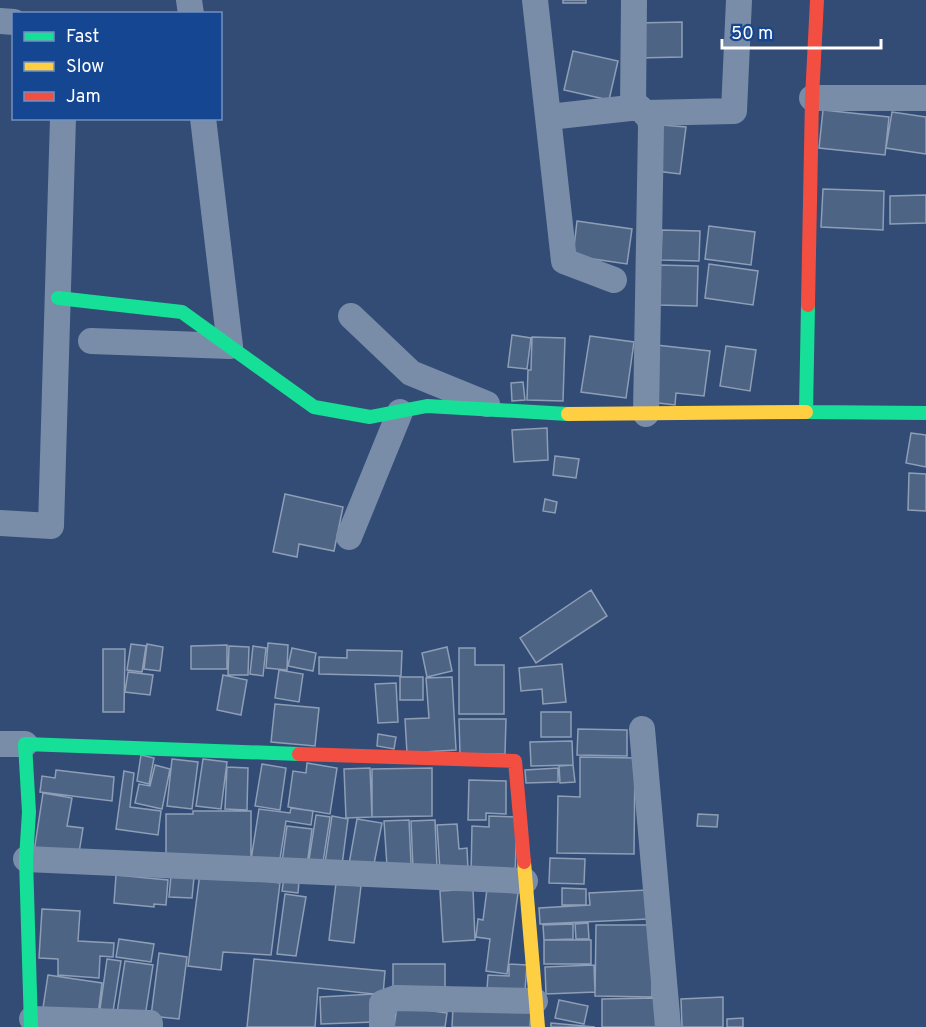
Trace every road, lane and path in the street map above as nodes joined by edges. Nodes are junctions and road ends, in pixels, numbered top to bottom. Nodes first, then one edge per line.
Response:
1 (535, 0) edge
2 (633, 0) edge
3 (739, 0) edge
4 (817, 0) edge
5 (812, 98) junction
6 (926, 98) edge
7 (639, 110) junction
8 (549, 117) junction
9 (63, 120) edge
10 (203, 120) edge
11 (614, 280) dead end
12 (58, 298) junction
13 (351, 316) dead end
14 (91, 341) dead end
15 (230, 346) junction
16 (504, 410) junction
17 (400, 412) junction
18 (806, 412) junction
19 (926, 413) edge
20 (646, 414) junction
21 (0, 523) edge
22 (349, 537) dead end
23 (642, 729) dead end
24 (0, 744) edge
25 (25, 744) junction
26 (26, 859) junction
27 (525, 882) junction
28 (535, 1001) junction
29 (31, 1023) edge
30 (150, 1027) edge
31 (382, 1027) edge
32 (538, 1027) edge
33 (668, 1027) edge

1 - 8 street
2 - 7 street
3 - 7 street
4 - 5 street
5 - 6 street
5 - 18 street
7 - 8 street
7 - 20 street
8 - 11 street
9 - 12 street
10 - 15 street
12 - 15 street
12 - 21 street
13 - 16 street
14 - 15 street
15 - 17 street
16 - 17 street
16 - 20 street
17 - 22 street
18 - 19 street
18 - 20 street
23 - 33 street
24 - 25 street
25 - 26 street
25 - 27 street
26 - 27 street
26 - 29 street
27 - 28 street
28 - 31 street
28 - 32 street
29 - 30 street

